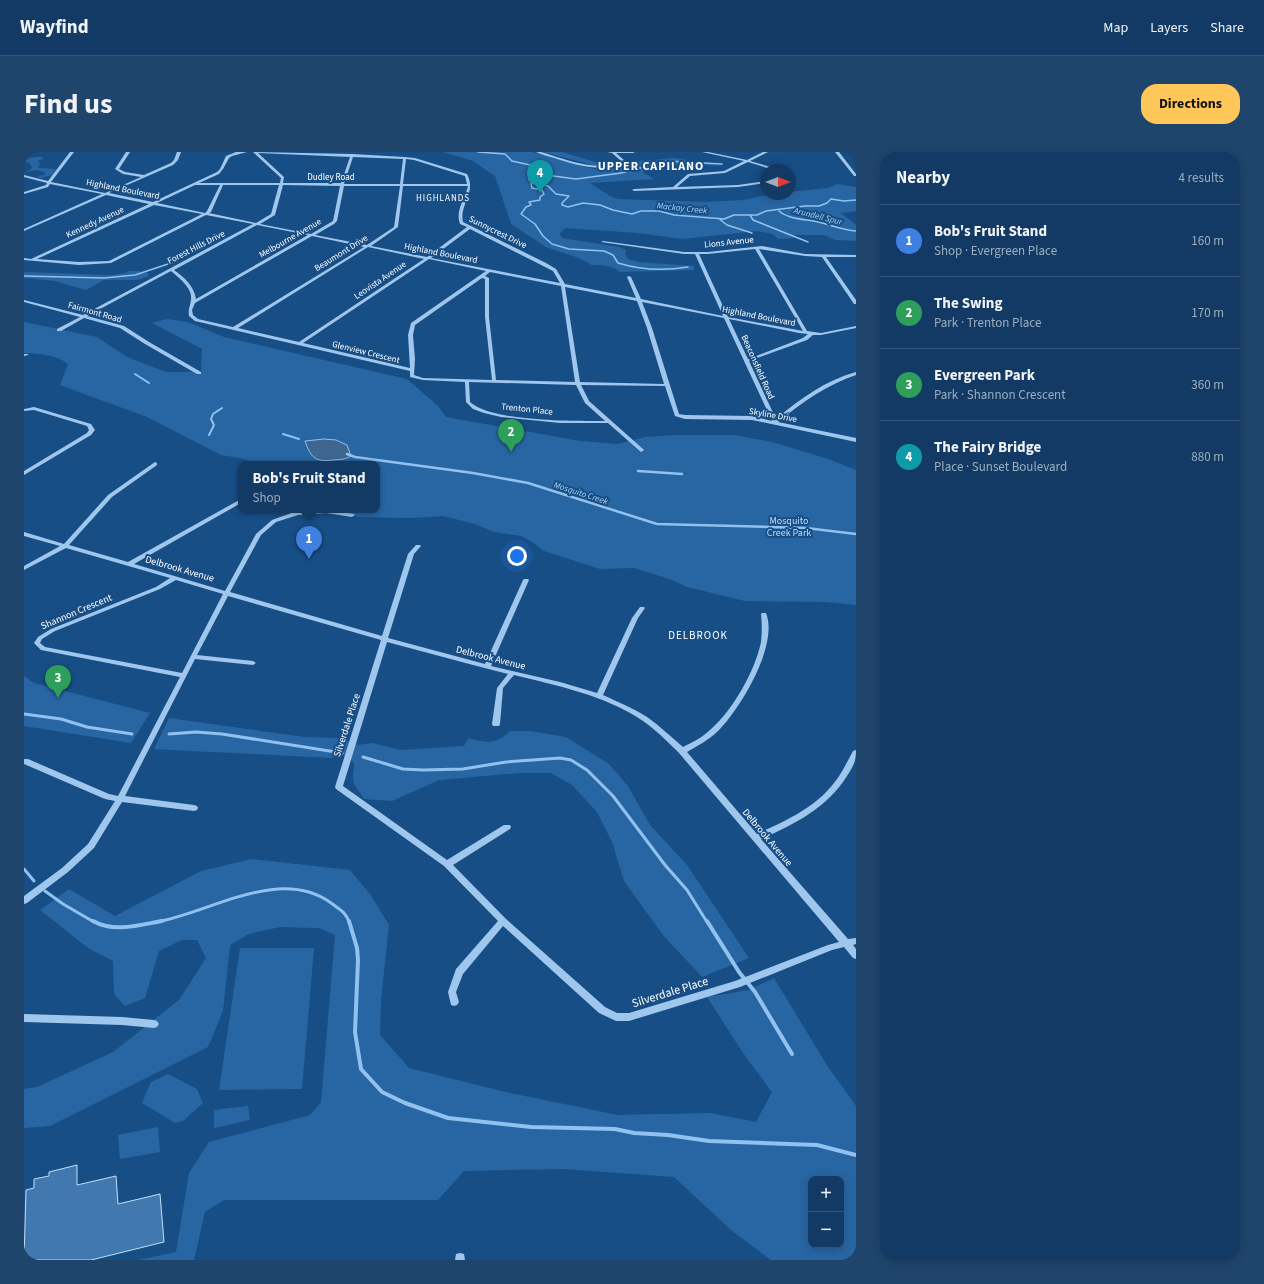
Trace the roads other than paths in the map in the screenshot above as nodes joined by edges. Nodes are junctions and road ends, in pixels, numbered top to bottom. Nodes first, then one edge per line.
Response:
1 (72, 152) edge
2 (128, 152) edge
3 (179, 152) edge
4 (245, 152) edge
5 (256, 152) edge
6 (538, 152) edge
7 (609, 152) edge
8 (615, 152) edge
9 (633, 152) edge
10 (704, 152) edge
11 (766, 152) edge
12 (837, 152) edge
13 (352, 155) junction
14 (405, 158) junction
15 (747, 162) junction
16 (847, 164) junction
17 (852, 164) dead end
18 (760, 165) edge
19 (855, 175) dead end
20 (24, 176) edge
21 (143, 176) junction
22 (49, 183) junction
23 (760, 183) edge
24 (194, 184) junction
25 (222, 184) junction
26 (281, 184) junction
27 (342, 184) junction
28 (401, 185) junction
29 (468, 185) junction
30 (674, 188) junction
31 (634, 190) dead end
32 (24, 193) edge
33 (105, 194) junction
34 (154, 204) junction
35 (205, 214) junction
36 (257, 224) junction
37 (469, 228) junction
38 (24, 230) edge
39 (312, 235) junction
40 (604, 242) dead end
41 (368, 246) junction
42 (756, 247) junction
43 (696, 254) junction
44 (824, 256) junction
45 (856, 256) edge
46 (428, 258) junction
47 (24, 259) edge
48 (32, 260) junction
49 (171, 269) junction
50 (489, 271) junction
51 (482, 276) junction
52 (629, 277) dead end
53 (563, 285) junction
54 (24, 301) edge
55 (641, 301) junction
56 (193, 302) junction
57 (856, 303) edge
58 (83, 316) junction
59 (726, 318) junction
60 (856, 327) edge
61 (235, 328) junction
62 (58, 330) dead end
63 (809, 333) junction
64 (299, 344) junction
65 (746, 361) junction
66 (412, 370) junction
67 (199, 373) dead end
68 (856, 373) edge
69 (467, 381) junction
70 (494, 381) junction
71 (578, 384) junction
72 (666, 385) junction
73 (24, 410) edge
74 (608, 422) junction
75 (775, 422) junction
76 (856, 440) edge
77 (640, 450) dead end
78 (155, 464) dead end
79 (24, 473) edge
80 (238, 503) edge
81 (303, 513) edge
82 (339, 513) edge
83 (352, 515) dead end
84 (24, 534) edge
85 (65, 546) junction
86 (418, 546) dead end
87 (130, 564) junction
88 (24, 568) edge
89 (175, 578) junction
90 (526, 580) dead end
91 (226, 593) junction
92 (642, 608) dead end
93 (764, 614) dead end
94 (384, 638) junction
95 (193, 657) junction
96 (252, 663) dead end
97 (487, 667) junction
98 (512, 673) junction
99 (183, 675) junction
100 (599, 696) junction
101 (496, 724) dead end
102 (682, 751) junction
103 (856, 753) edge
104 (25, 761) edge
105 (120, 799) junction
106 (194, 808) dead end
107 (507, 827) dead end
108 (756, 838) junction
109 (447, 864) junction
110 (24, 901) edge
111 (503, 921) junction
112 (856, 942) edge
113 (846, 944) junction
114 (856, 955) edge
115 (454, 1002) dead end
116 (24, 1018) edge
117 (154, 1024) dead end

1 - 22 street
2 - 21 street
3 - 21 street
4 - 24 street, Kennedy Avenue
5 - 13 street
5 - 26 street
6 - 8 street
7 - 8 street
8 - 9 street
10 - 15 street
11 - 15 street
12 - 16 street
13 - 14 street
13 - 27 street, Melbourne Avenue
14 - 28 street, Beaumont Drive
14 - 29 street
15 - 18 street
15 - 30 street
16 - 17 street
16 - 19 street
20 - 22 street, Highland Boulevard
21 - 33 street
22 - 32 street
22 - 33 street, Highland Boulevard
23 - 30 street
24 - 25 street, Dudley Road
24 - 34 street, Kennedy Avenue
25 - 26 street, Dudley Road
25 - 35 street
26 - 27 street, Dudley Road
26 - 36 street, Forest Hills Drive
27 - 28 street, Dudley Road
27 - 39 street, Melbourne Avenue
28 - 29 street, Dudley Road
28 - 41 street, Beaumont Drive
29 - 37 street, Sunnycrest Drive
30 - 31 street
33 - 34 street, Highland Boulevard
33 - 38 street
34 - 35 street, Highland Boulevard
34 - 48 street, Kennedy Avenue
35 - 36 street, Highland Boulevard
35 - 48 street
36 - 39 street, Highland Boulevard
36 - 49 street, Forest Hills Drive
37 - 46 street, Leovista Avenue
37 - 53 street, Sunnycrest Drive
39 - 41 street, Highland Boulevard
39 - 56 street, Melbourne Avenue
40 - 43 street, Lions Avenue
41 - 46 street, Highland Boulevard
41 - 61 street, Beaumont Drive
42 - 43 street, Lions Avenue
42 - 44 street, Lions Avenue
42 - 63 street
43 - 59 street, Beaconsfield Road
44 - 45 street, Lions Avenue
44 - 57 street
46 - 50 street, Highland Boulevard
46 - 64 street, Leovista Avenue
47 - 48 street
49 - 56 street, Glenview Crescent
49 - 58 street, Forest Hills Drive
50 - 51 street
50 - 53 street, Highland Boulevard
51 - 66 street
51 - 70 street
52 - 55 street
53 - 55 street, Highland Boulevard
53 - 71 street, Sunnycrest Drive
54 - 58 street, Fairmont Road
55 - 59 street, Highland Boulevard
55 - 72 street
56 - 61 street, Glenview Crescent
58 - 62 street, Forest Hills Drive
58 - 67 street, Fairmont Road
59 - 63 street, Highland Boulevard
59 - 65 street, Beaconsfield Road
60 - 63 street, Highland Boulevard
61 - 64 street, Glenview Crescent
63 - 65 street
64 - 66 street, Glenview Crescent
65 - 75 street, Beaconsfield Road
66 - 69 street, Glenview Crescent
68 - 75 street
69 - 70 street, Glenview Crescent
69 - 74 street, Trenton Place
70 - 71 street, Glenview Crescent
71 - 72 street, Glenview Crescent
71 - 74 street, Sunnycrest Drive
72 - 75 street, Skyline Drive
73 - 79 street
74 - 77 street, Sunnycrest Drive
75 - 76 street, Skyline Drive
78 - 85 street
80 - 87 street
81 - 91 street
82 - 83 street
84 - 85 street, Delbrook Avenue
85 - 87 street, Delbrook Avenue
85 - 88 street
86 - 94 street, Silverdale Place
87 - 89 street, Delbrook Avenue
89 - 91 street, Delbrook Avenue
89 - 99 street, Shannon Crescent
90 - 97 street
91 - 94 street, Delbrook Avenue
91 - 95 street
92 - 100 street
93 - 102 street
94 - 97 street, Delbrook Avenue
94 - 109 street, Silverdale Place
95 - 96 street
95 - 99 street
97 - 98 street, Delbrook Avenue
98 - 100 street, Delbrook Avenue
98 - 101 street
99 - 105 street
100 - 102 street, Delbrook Avenue
102 - 108 street, Delbrook Avenue
103 - 108 street
104 - 105 street
105 - 106 street
105 - 110 street
107 - 109 street
108 - 113 street, Delbrook Avenue
109 - 111 street, Silverdale Place
111 - 113 street, Silverdale Place
111 - 115 street
112 - 113 street, Silverdale Place
113 - 114 street, Delbrook Avenue
116 - 117 street

